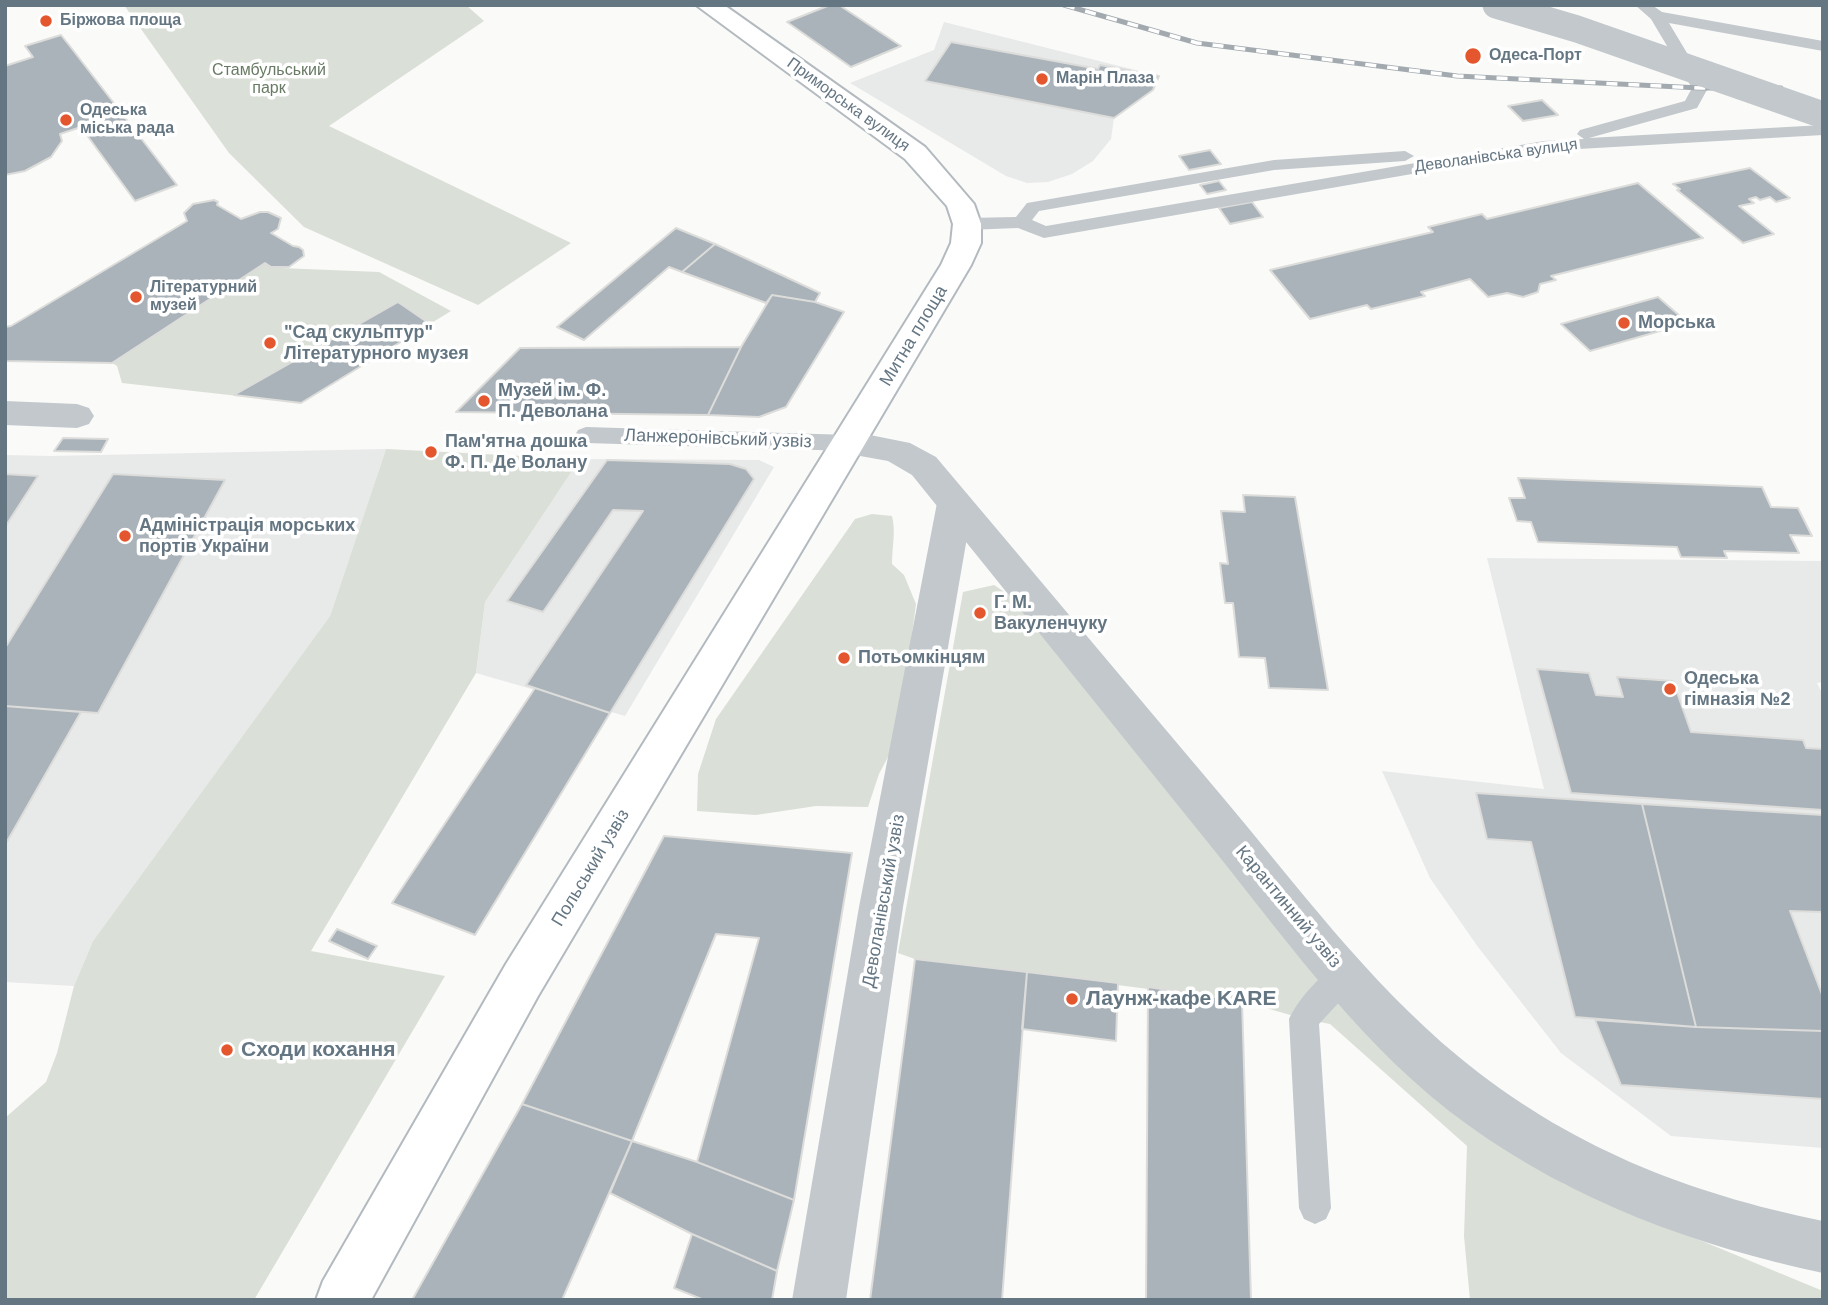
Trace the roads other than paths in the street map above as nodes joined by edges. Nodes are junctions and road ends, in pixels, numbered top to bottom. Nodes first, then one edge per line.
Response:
1 (708, 5) edge
2 (1496, 5) edge
3 (1642, 5) edge
4 (1657, 16) junction
5 (1823, 46) edge
6 (1823, 115) edge
7 (1823, 130) edge
8 (1544, 146) junction
9 (1021, 222) junction
10 (967, 224) junction
11 (5, 413) edge
12 (77, 416) dead end
13 (586, 435) dead end
14 (850, 443) junction
15 (955, 503) junction
16 (1344, 976) junction
17 (1315, 1208) dead end
18 (1823, 1247) edge
19 (342, 1300) edge
20 (820, 1300) edge

1 - 10 main road, Приморська вулиця
2 - 6 street, bridge
3 - 4 lane
4 - 5 lane
4 - 8 lane
7 - 8 lane, Деволанівська вулиця
8 - 9 lane, Деволанівська вулиця
8 - 9 lane
9 - 10 lane
10 - 14 main road, Митна площа
11 - 12 street
13 - 14 lane, Ланжеронівський узвіз
14 - 15 street, Карантинний узвіз
14 - 19 main road, Польський узвіз
15 - 16 street, Карантинний узвіз
15 - 20 street, Деволанівський узвіз
16 - 17 lane
16 - 18 street, Карантинний узвіз

